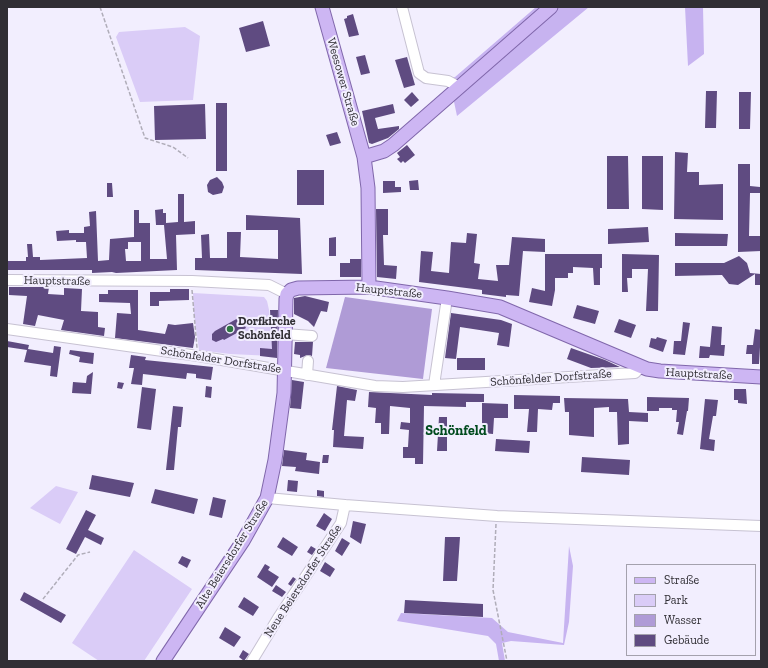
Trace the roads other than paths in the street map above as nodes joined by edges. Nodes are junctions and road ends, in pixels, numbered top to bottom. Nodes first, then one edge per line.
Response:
1 (322, 7) edge
2 (402, 7) edge
3 (551, 7) edge
4 (459, 87) junction
5 (364, 157) junction
6 (7, 280) edge
7 (368, 287) junction
8 (287, 294) junction
9 (447, 298) junction
10 (7, 329) edge
11 (286, 334) junction
12 (312, 336) dead end
13 (308, 361) dead end
14 (641, 367) junction
15 (285, 370) junction
16 (307, 374) junction
17 (761, 377) edge
18 (434, 386) junction
19 (267, 498) junction
20 (345, 505) junction
21 (761, 526) edge
22 (163, 661) edge
23 (252, 661) edge

1 - 5 main road, Weesower Straße
2 - 4 street
3 - 4 main road
4 - 5 main road
5 - 7 main road, Weesower Straße
6 - 8 street, Hauptstraße
7 - 8 main road, Hauptstraße
7 - 9 main road, Hauptstraße
8 - 11 main road, Alte Beiersdorfer Straße
9 - 14 main road, Hauptstraße
9 - 18 street
10 - 15 street, Schönfelder Dorfstraße
11 - 12 street
11 - 15 main road, Alte Beiersdorfer Straße
13 - 16 street
14 - 17 main road, Hauptstraße
14 - 18 street, Schönfelder Dorfstraße
15 - 16 street, Schönfelder Dorfstraße
15 - 19 main road, Alte Beiersdorfer Straße
16 - 18 street, Schönfelder Dorfstraße
19 - 20 street, Neue Beiersdorfer Straße
19 - 22 main road, Alte Beiersdorfer Straße
20 - 21 street
20 - 23 street, Neue Beiersdorfer Straße

